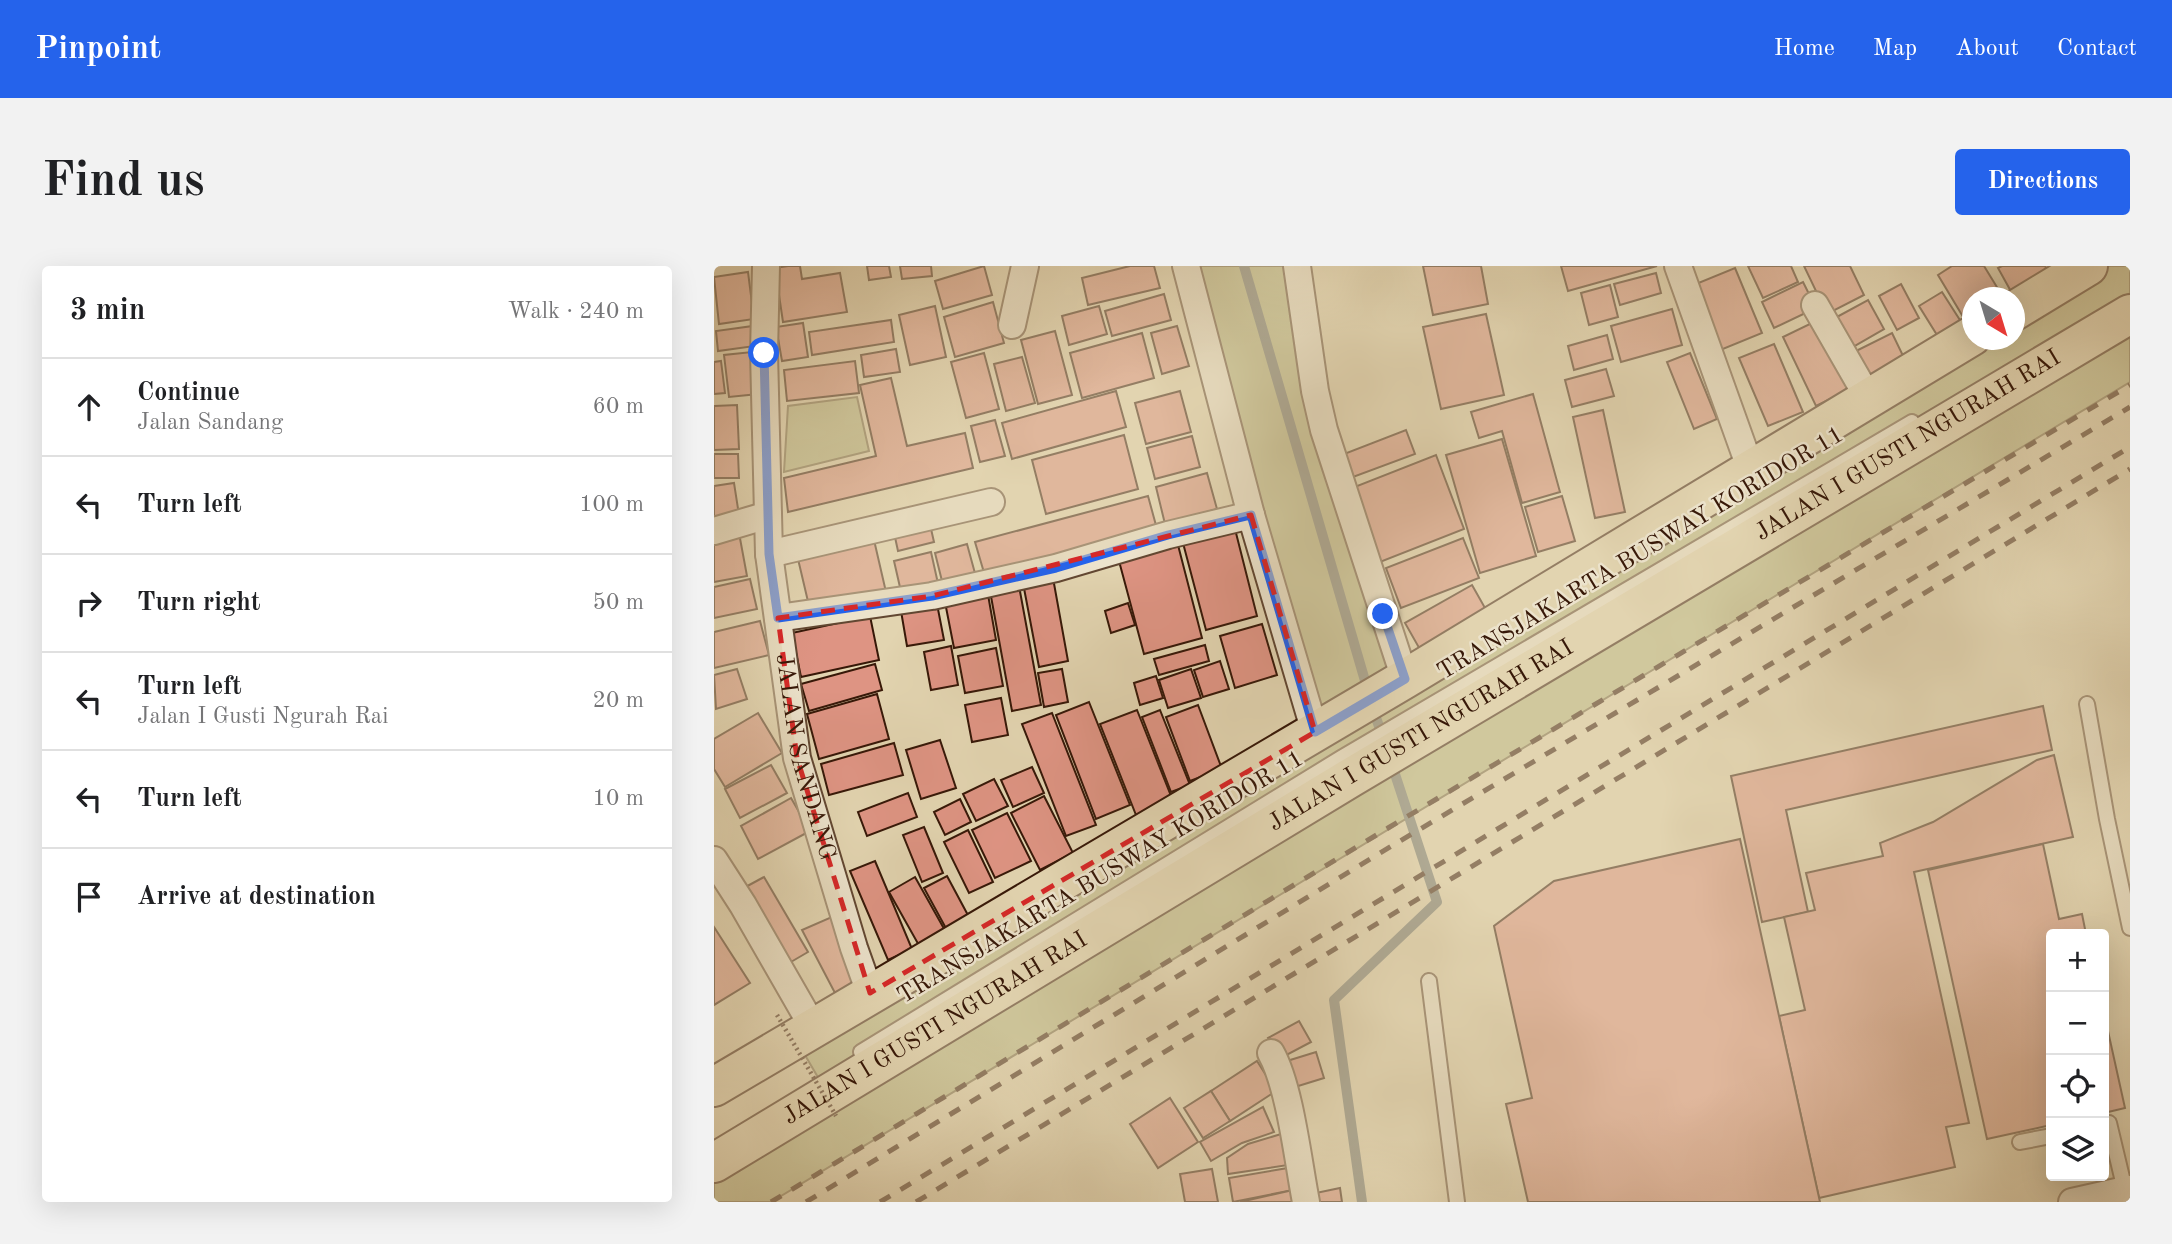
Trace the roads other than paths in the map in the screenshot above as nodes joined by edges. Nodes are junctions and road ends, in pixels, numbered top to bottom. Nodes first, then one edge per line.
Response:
1 (766, 266) edge
2 (1026, 266) edge
3 (1186, 266) edge
4 (1297, 266) edge
5 (1678, 266) edge
6 (2088, 266) edge
7 (2025, 303) edge
8 (1815, 305) dead end
9 (2130, 314) edge
10 (1012, 325) dead end
11 (1962, 342) edge
12 (1869, 399) junction
13 (1920, 416) dead end
14 (1751, 470) junction
15 (990, 502) dead end
16 (768, 515) junction
17 (1251, 515) junction
18 (714, 531) edge
19 (769, 554) junction
20 (778, 618) junction
21 (2087, 704) dead end
22 (1402, 708) junction
23 (1337, 746) junction
24 (714, 860) edge
25 (2130, 928) edge
26 (1429, 981) dead end
27 (870, 993) junction
28 (813, 1027) junction
29 (1271, 1053) dead end
30 (854, 1057) dead end
31 (714, 1087) edge
32 (2109, 1123) edge
33 (2046, 1137) edge
34 (2020, 1142) dead end
35 (714, 1163) edge
36 (2127, 1189) edge
37 (1306, 1202) edge
38 (1457, 1202) edge
39 (2072, 1202) edge

1 - 16 street, JALAN SANDANG
2 - 10 street
3 - 17 street
4 - 22 street
5 - 14 street
6 - 7 main road
8 - 12 street
9 - 22 main road, JALAN I GUSTI NGURAH RAI
11 - 12 main road, JALAN I GUSTI NGURAH RAI
12 - 14 main road, JALAN I GUSTI NGURAH RAI
13 - 22 lane, TRANSJAKARTA BUSWAY KORIDOR 11
14 - 22 main road, JALAN I GUSTI NGURAH RAI
15 - 19 street
16 - 18 street
16 - 19 street, JALAN SANDANG
17 - 20 street
17 - 23 street
19 - 20 street, JALAN SANDANG
20 - 27 street, JALAN SANDANG
21 - 25 lane
22 - 23 main road, JALAN I GUSTI NGURAH RAI
22 - 23 main road, JALAN I GUSTI NGURAH RAI
23 - 27 main road, JALAN I GUSTI NGURAH RAI
23 - 30 lane, TRANSJAKARTA BUSWAY KORIDOR 11
23 - 35 main road, JALAN I GUSTI NGURAH RAI
24 - 28 street
26 - 38 lane
27 - 28 main road, JALAN I GUSTI NGURAH RAI
28 - 31 main road, JALAN I GUSTI NGURAH RAI
29 - 37 street
32 - 36 lane
33 - 34 lane
36 - 39 street

